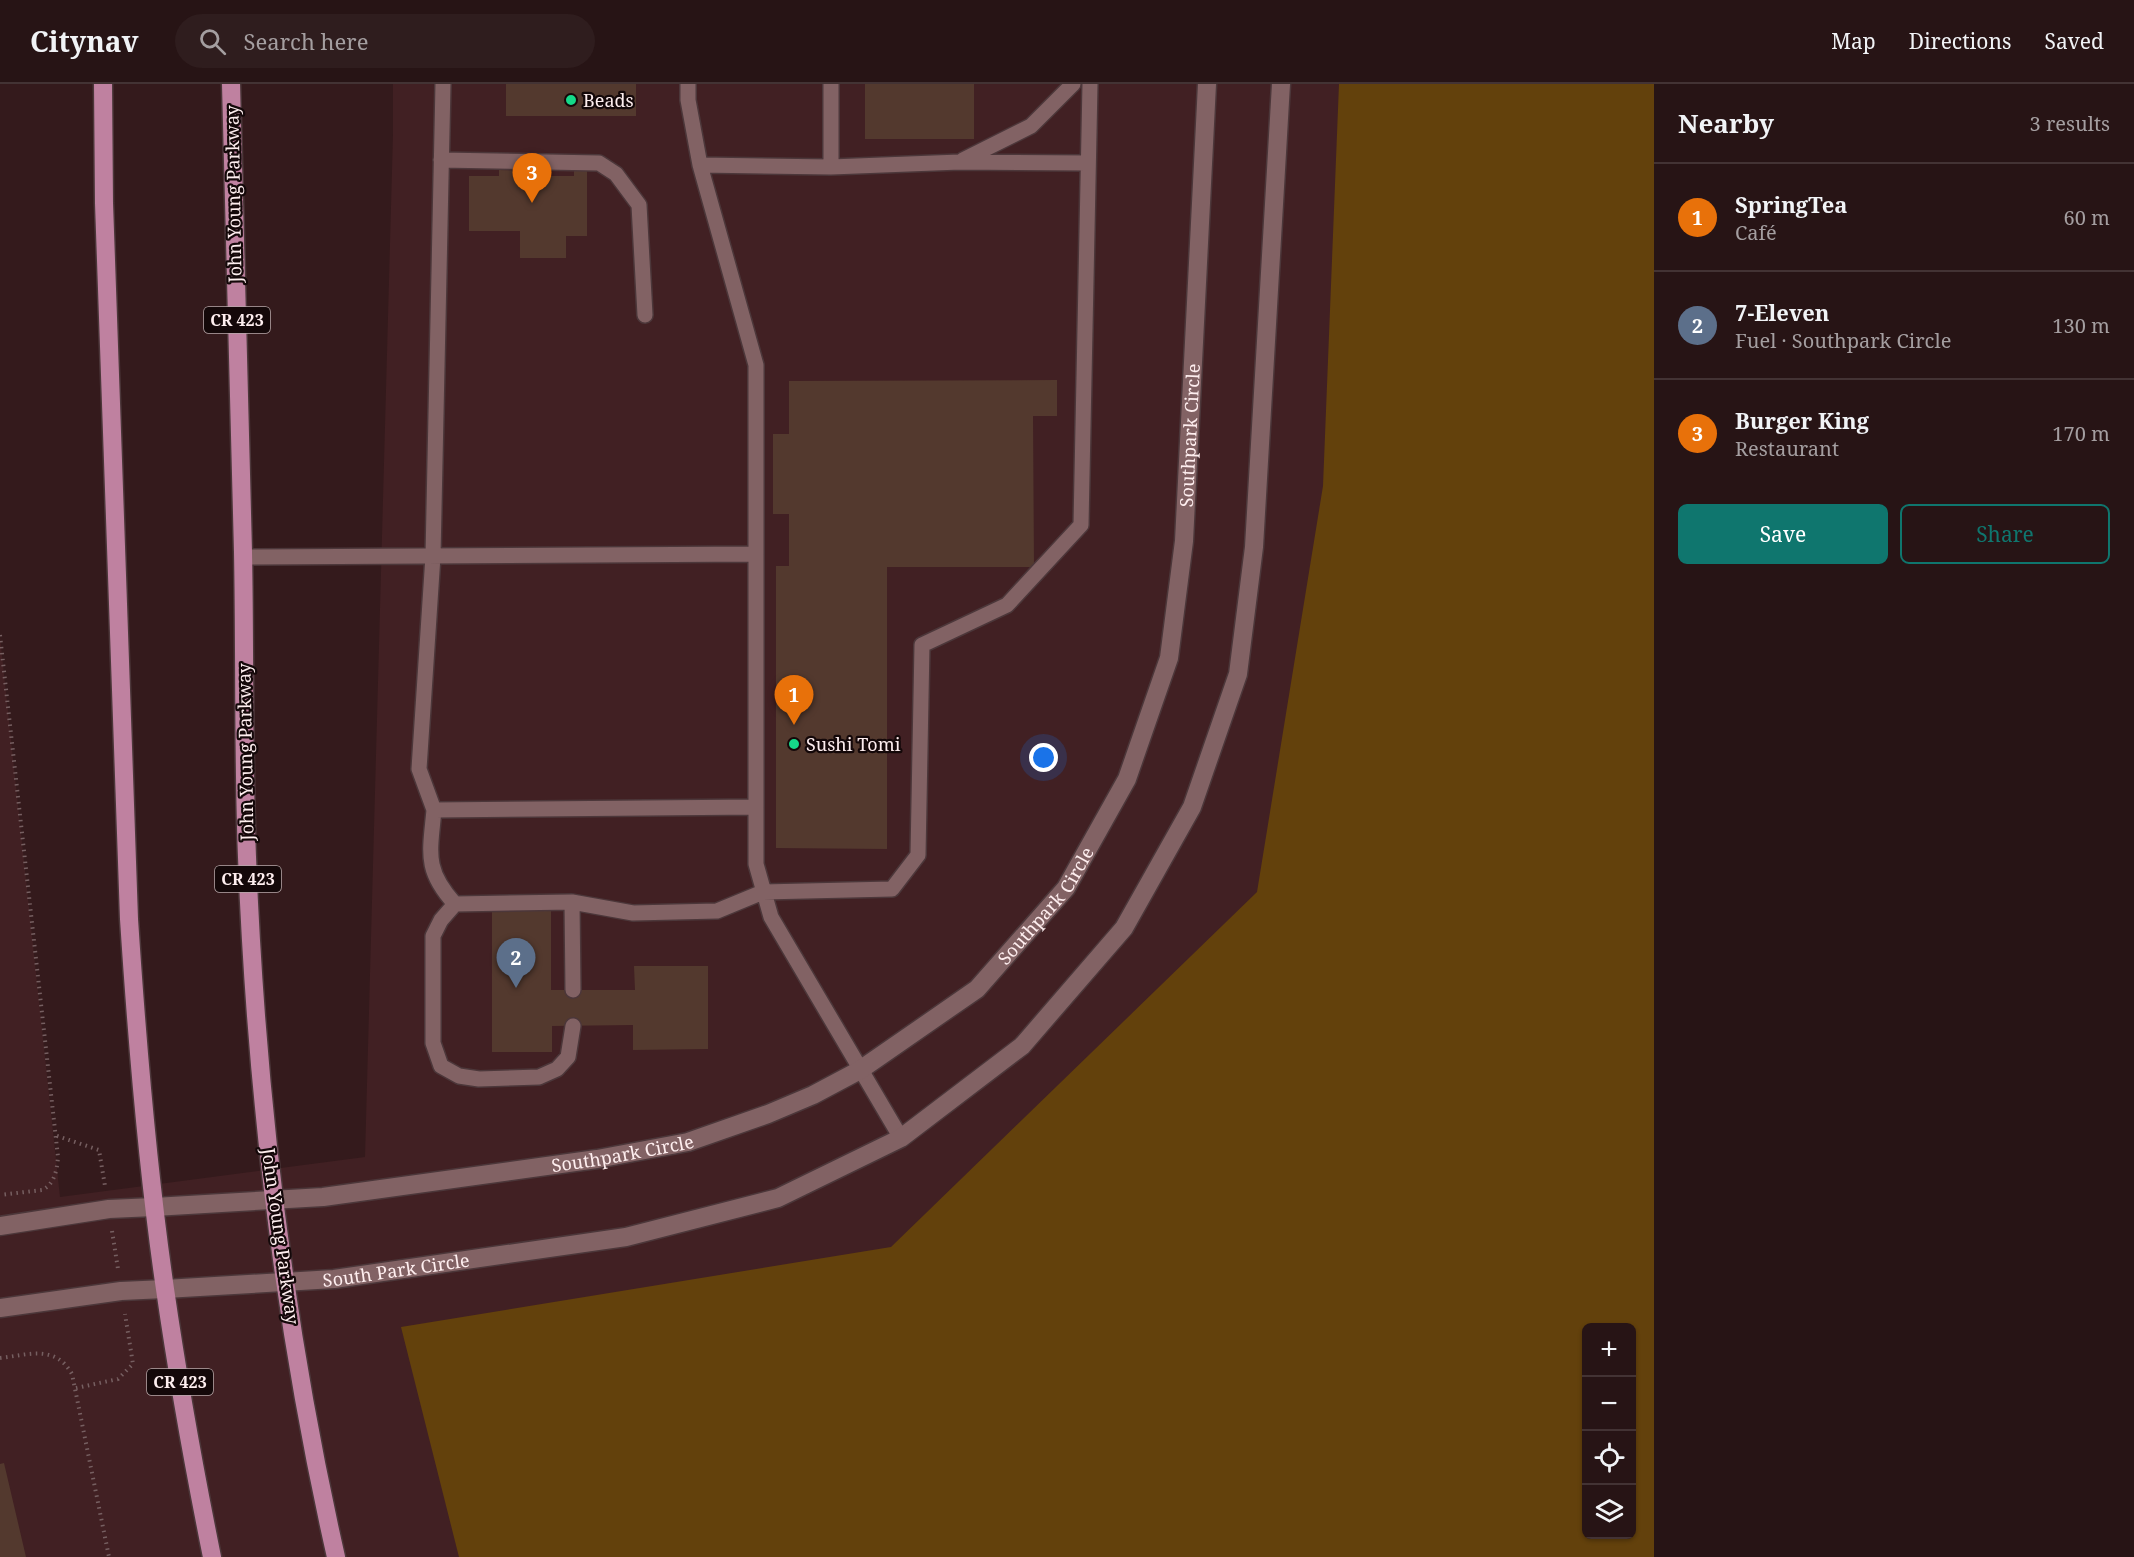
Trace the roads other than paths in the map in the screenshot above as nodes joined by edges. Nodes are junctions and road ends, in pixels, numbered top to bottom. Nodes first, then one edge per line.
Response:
1 (91, 84) edge
2 (103, 84) edge
3 (231, 84) edge
4 (443, 84) edge
5 (688, 84) edge
6 (831, 84) edge
7 (1073, 84) edge
8 (1090, 84) edge
9 (1207, 84) edge
10 (1281, 84) edge
11 (441, 160) junction
12 (960, 162) junction
13 (1088, 163) junction
14 (700, 165) junction
15 (831, 166) junction
16 (104, 203) junction
17 (645, 315) dead end
18 (756, 554) junction
19 (433, 556) junction
20 (243, 557) junction
21 (756, 807) junction
22 (435, 810) junction
23 (763, 892) junction
24 (572, 902) junction
25 (455, 904) junction
26 (573, 990) dead end
27 (573, 1026) dead end
28 (860, 1070) junction
29 (901, 1138) junction
30 (275, 1200) junction
31 (154, 1206) junction
32 (0, 1226) edge
33 (286, 1282) junction
34 (165, 1289) junction
35 (0, 1308) edge
36 (212, 1557) edge
37 (336, 1557) edge

1 - 16 highway
2 - 16 highway, CR 423
3 - 20 highway, John Young Parkway / CR 423
4 - 11 lane
5 - 14 lane
6 - 15 lane
7 - 12 lane
8 - 13 lane
9 - 28 street, Southpark Circle
10 - 29 street
11 - 17 lane
11 - 19 lane
12 - 13 lane
12 - 15 lane
13 - 23 lane
14 - 15 lane
14 - 18 lane
16 - 31 highway, CR 423
18 - 19 lane
18 - 21 lane
19 - 20 lane
19 - 22 lane
20 - 30 highway, John Young Parkway / CR 423
21 - 22 lane
21 - 23 lane
22 - 25 lane
23 - 24 lane
23 - 28 lane
24 - 25 lane
24 - 26 lane
25 - 27 lane
28 - 29 lane
28 - 30 street, Southpark Circle
29 - 33 street, South Park Circle
30 - 31 street
30 - 33 highway, John Young Parkway / CR 423
31 - 32 street
31 - 34 highway, CR 423
33 - 34 street, South Park Circle
33 - 37 highway, John Young Parkway / CR 423
34 - 35 street, South Park Circle
34 - 36 highway, CR 423

